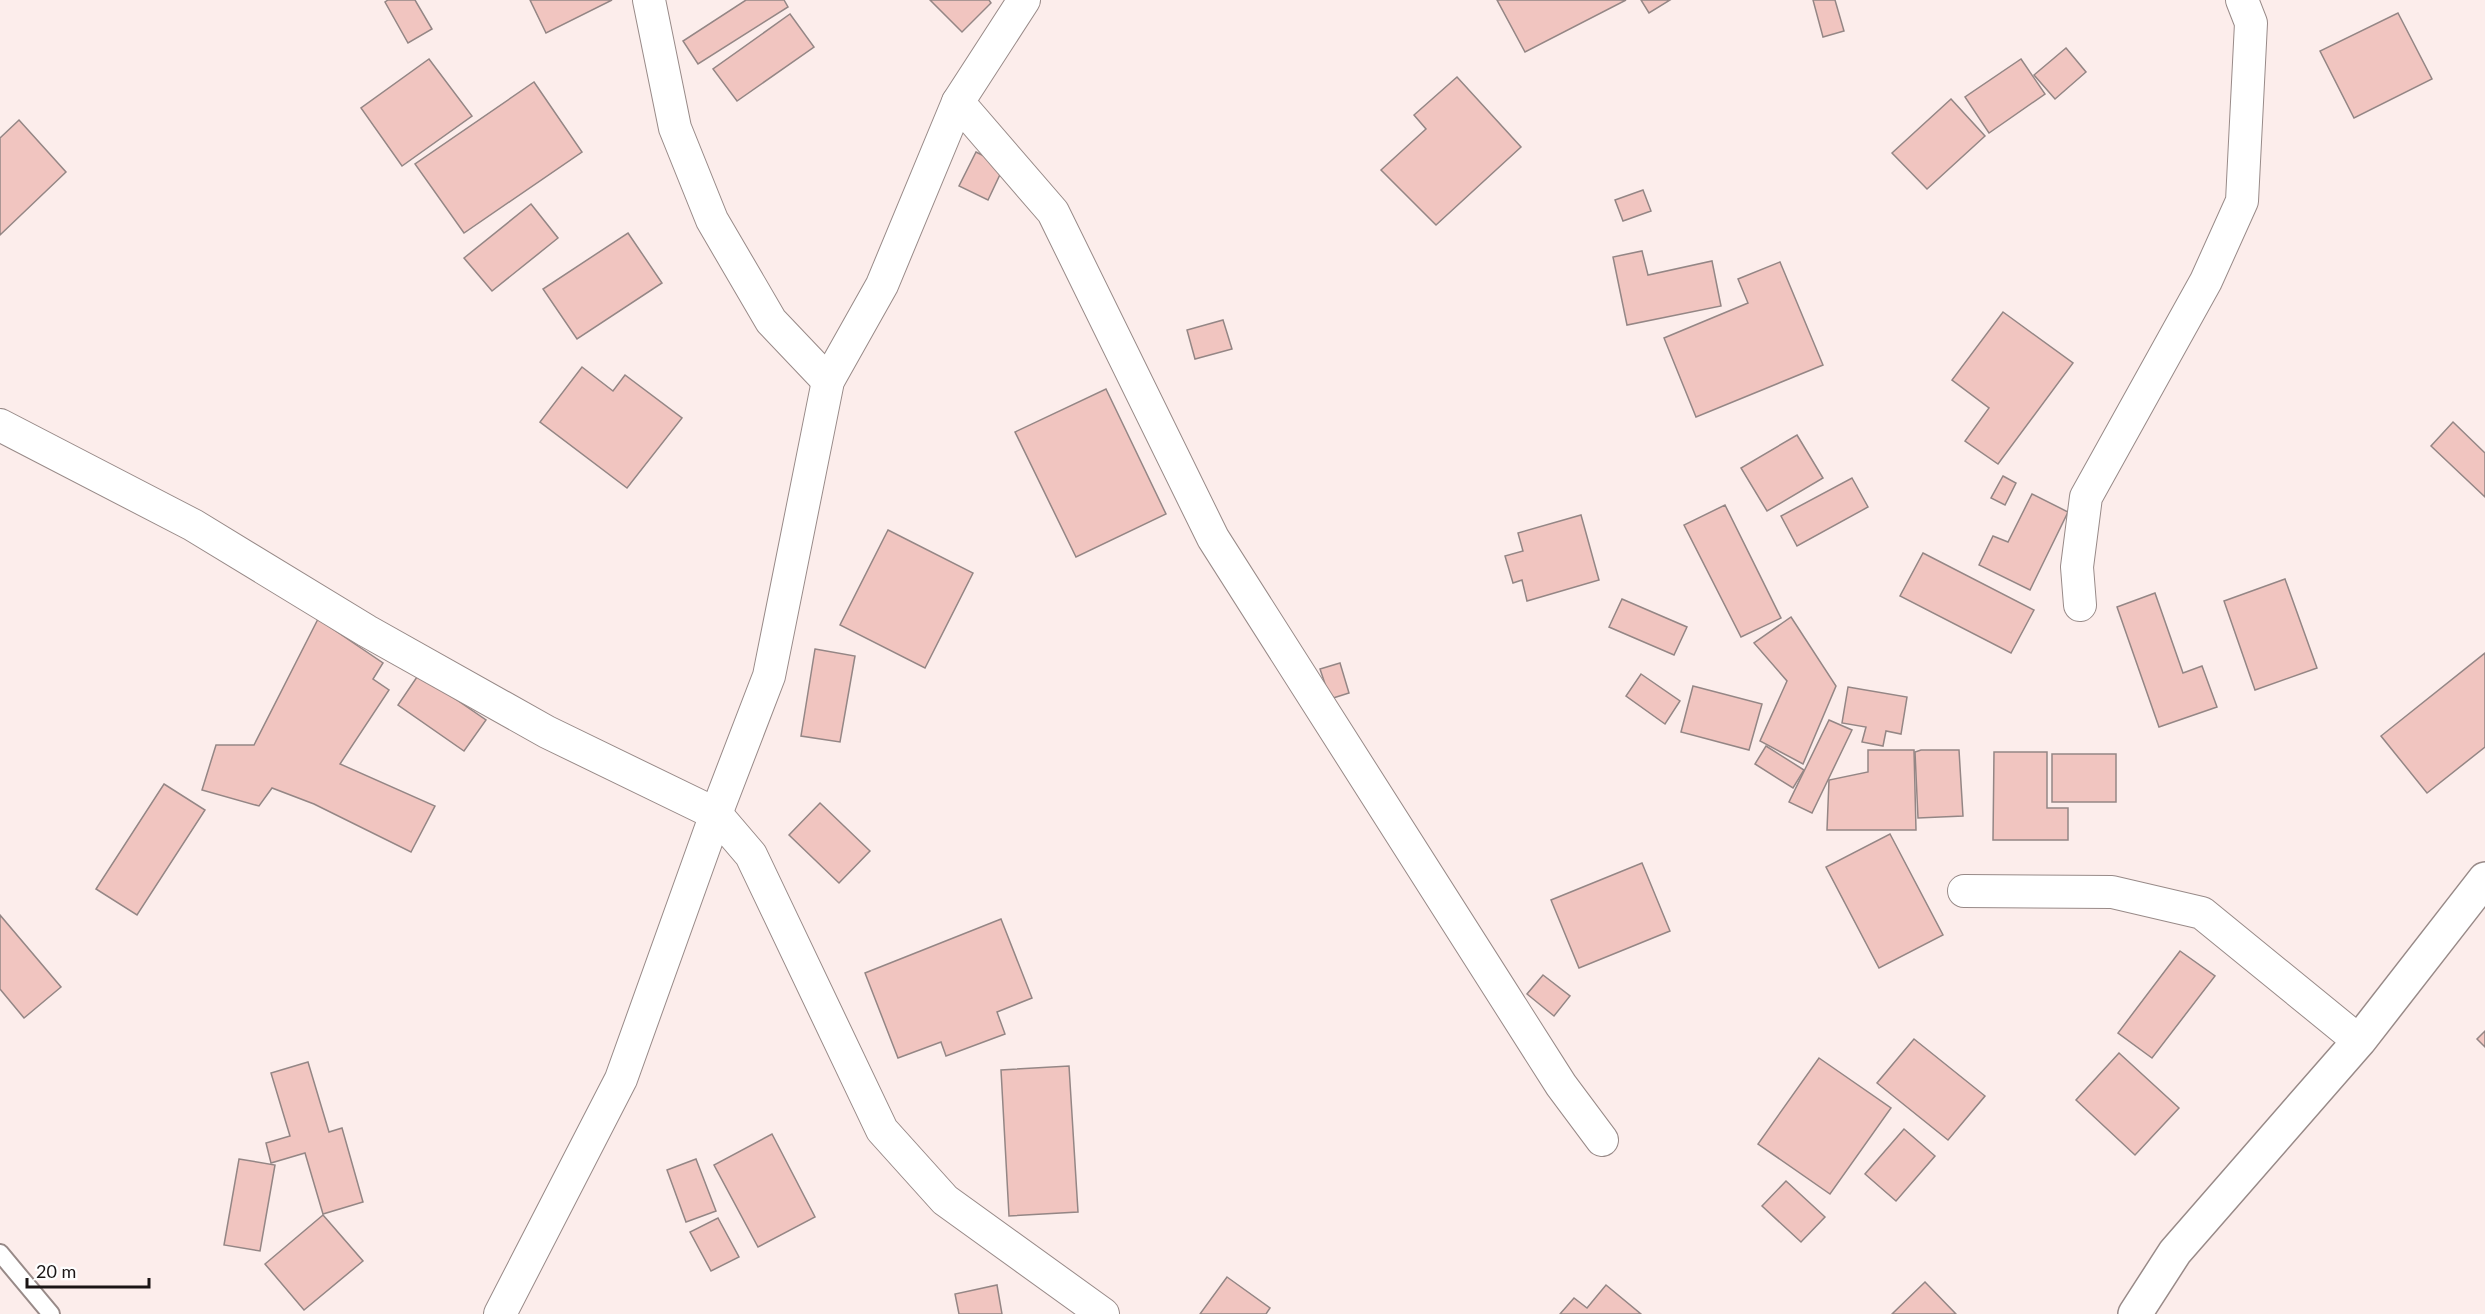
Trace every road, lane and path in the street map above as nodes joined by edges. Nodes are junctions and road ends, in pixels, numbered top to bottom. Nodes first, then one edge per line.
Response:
1 (649, 0) edge
2 (1024, 0) edge
3 (2242, 0) edge
4 (958, 102) junction
5 (828, 381) junction
6 (0, 425) edge
7 (2080, 605) dead end
8 (716, 814) junction
9 (2485, 879) edge
10 (1964, 891) dead end
11 (2359, 1041) junction
12 (1602, 1140) dead end
13 (0, 1253) edge
14 (51, 1314) edge
15 (500, 1314) edge
16 (1103, 1314) edge
17 (2135, 1314) edge

1 - 5 street
2 - 4 street
3 - 7 street
4 - 5 street
4 - 12 street
5 - 8 street
6 - 8 street
8 - 15 street
8 - 16 street
9 - 11 street
10 - 11 street
11 - 17 street
13 - 14 lane

